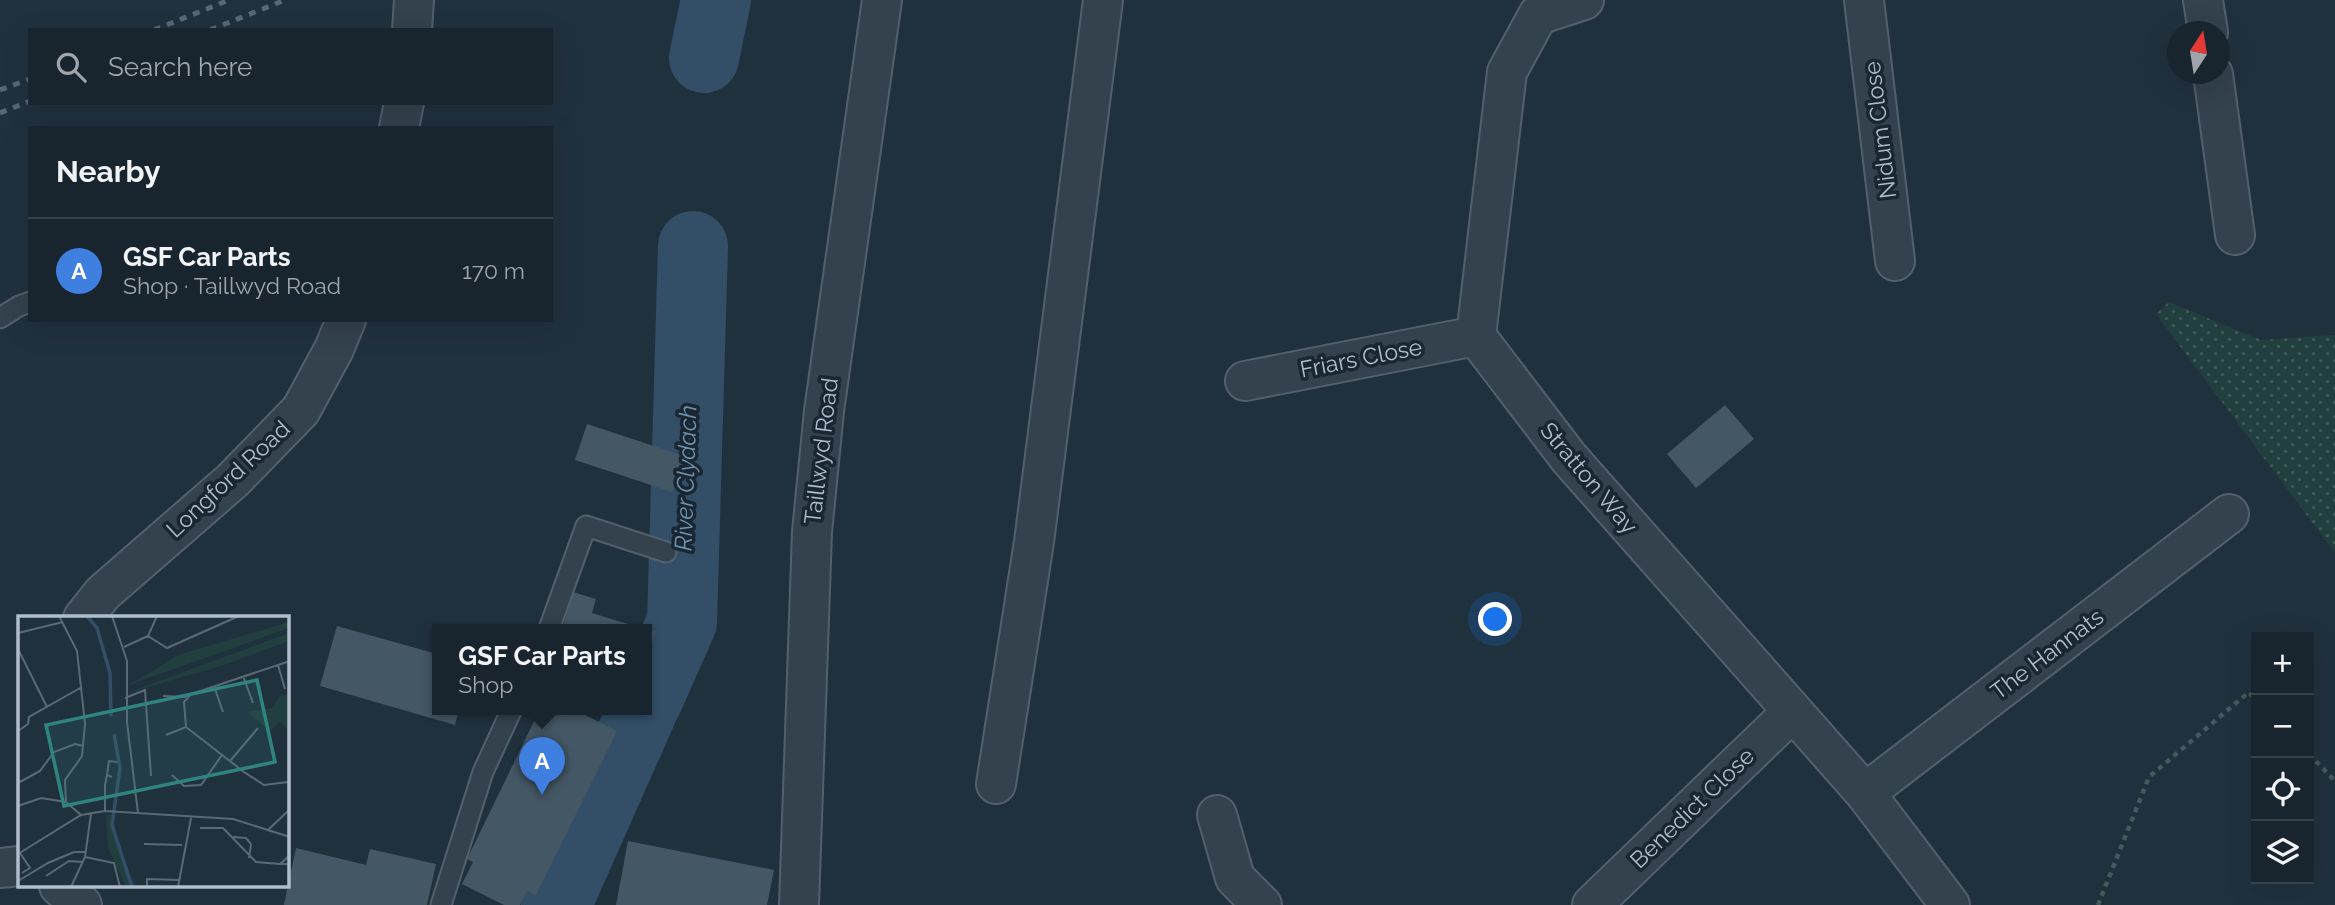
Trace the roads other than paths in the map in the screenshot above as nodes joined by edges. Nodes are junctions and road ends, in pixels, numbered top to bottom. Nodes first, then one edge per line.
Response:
1 (414, 0) edge
2 (882, 0) edge
3 (1103, 0) edge
4 (1584, 0) edge
5 (1864, 0) edge
6 (2203, 0) edge
7 (1526, 8) edge
8 (2206, 21) edge
9 (412, 28) edge
10 (2214, 84) edge
11 (404, 105) edge
12 (399, 126) edge
13 (2235, 235) dead end
14 (1895, 261) dead end
15 (28, 303) edge
16 (0, 318) edge
17 (345, 322) edge
18 (1476, 336) junction
19 (1245, 381) dead end
20 (2229, 514) dead end
21 (666, 552) dead end
22 (85, 616) edge
23 (550, 624) edge
24 (1792, 712) junction
25 (510, 715) edge
26 (996, 784) dead end
27 (1865, 793) junction
28 (1217, 815) dead end
29 (18, 866) edge
30 (0, 868) edge
31 (62, 888) edge
32 (82, 905) edge
33 (441, 905) edge
34 (799, 905) edge
35 (1262, 905) edge
36 (1592, 905) edge
37 (1951, 905) edge

1 - 9 street
2 - 34 street, Taillwyd Road
3 - 26 street
4 - 7 street
5 - 14 street, Nidum Close
6 - 8 street
7 - 18 street
10 - 13 street
11 - 12 street
15 - 16 lane
17 - 22 street, Longford Road
18 - 19 street, Friars Close
18 - 24 street, Stratton Way
20 - 27 street, The Hannats
21 - 23 lane
24 - 27 street, Stratton Way
24 - 36 street, Benedict Close
25 - 33 lane
27 - 37 street, Stratton Way
28 - 35 street
29 - 30 street
31 - 32 street

